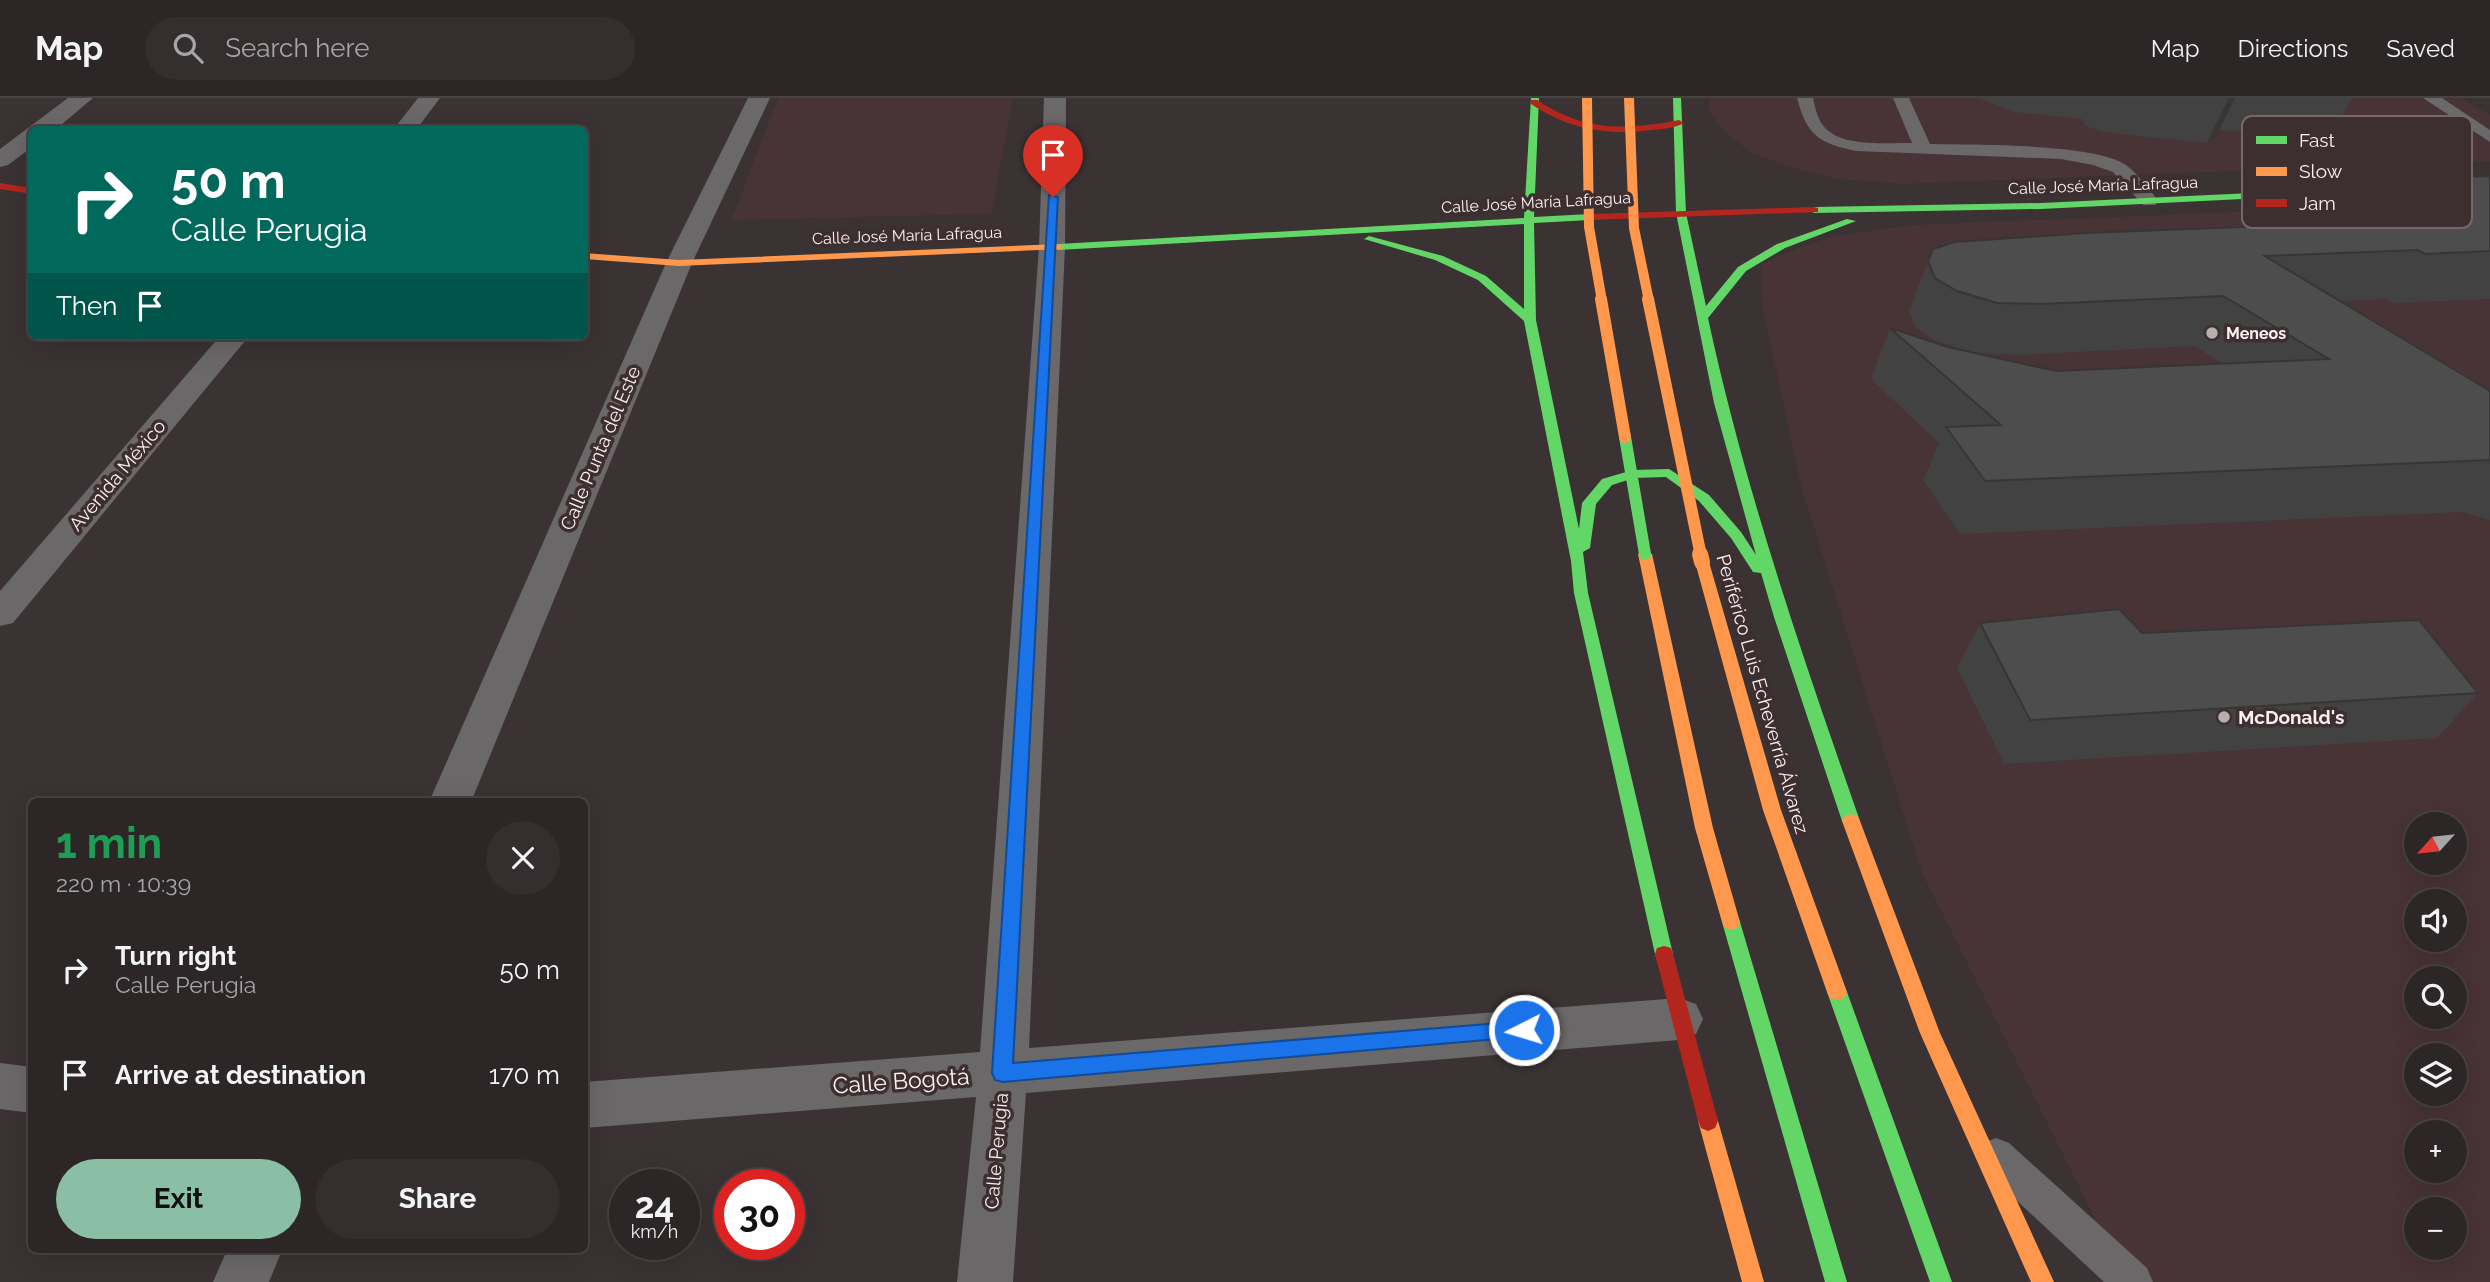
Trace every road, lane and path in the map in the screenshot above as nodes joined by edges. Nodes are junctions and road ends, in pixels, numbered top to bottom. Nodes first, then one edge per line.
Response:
1 (82, 98) edge
2 (429, 98) edge
3 (759, 98) edge
4 (1055, 98) edge
5 (1587, 98) edge
6 (1629, 98) edge
7 (1677, 98) edge
8 (1805, 98) edge
9 (1901, 98) edge
10 (2431, 98) edge
11 (1535, 100) edge
12 (2458, 116) edge
13 (1679, 123) junction
14 (2472, 125) edge
15 (45, 126) edge
16 (407, 126) edge
17 (2490, 137) edge
18 (28, 139) edge
19 (1923, 148) junction
20 (0, 160) edge
21 (0, 186) edge
22 (28, 190) edge
23 (2242, 196) edge
24 (2150, 201) junction
25 (1886, 209) junction
26 (1681, 213) junction
27 (1529, 220) junction
28 (1326, 230) junction
29 (1052, 247) junction
30 (588, 256) edge
31 (678, 263) junction
32 (1702, 318) junction
33 (1530, 320) junction
34 (232, 340) edge
35 (1581, 593) junction
36 (1779, 604) junction
37 (0, 614) edge
38 (452, 798) edge
39 (1679, 1019) junction
40 (1003, 1073) junction
41 (0, 1086) edge
42 (28, 1090) edge
43 (588, 1105) edge
44 (1977, 1138) junction
45 (254, 1253) edge
46 (240, 1282) edge
47 (985, 1282) edge
48 (1752, 1282) edge
49 (1836, 1282) edge
50 (1941, 1282) edge
51 (2043, 1282) edge
52 (2133, 1282) edge

1 - 15 street
2 - 16 street
3 - 31 street, Calle Punta del Este
4 - 29 street, Calle Perugia
5 - 49 main road, bridge
6 - 50 main road, Periférico Luis Echeverría Álvarez, bridge
7 - 13 main road
8 - 19 lane
9 - 19 lane
10 - 12 lane
11 - 13 main road
11 - 27 main road
13 - 26 main road
14 - 17 lane
18 - 20 street
19 - 24 lane
21 - 22 main road
23 - 24 main road, Calle José María Lafragua
24 - 25 main road, Calle José María Lafragua
25 - 26 main road, Calle José María Lafragua
25 - 32 main road
26 - 27 main road, Calle José María Lafragua
26 - 32 main road
27 - 28 main road, Calle José María Lafragua
27 - 33 main road
28 - 29 main road, Calle José María Lafragua
28 - 33 main road
29 - 31 main road, Calle José María Lafragua
29 - 40 street, Calle Perugia
30 - 31 main road, Calle José María Lafragua
31 - 38 street, Calle Punta del Este
32 - 36 main road
33 - 35 main road
34 - 37 street, Avenida México
35 - 36 main road
35 - 39 main road
36 - 44 main road
39 - 40 street, Calle Bogotá
39 - 48 main road
40 - 43 street, Calle Bogotá
40 - 47 street, Calle Perugia
41 - 42 street
44 - 51 main road
44 - 52 lane
45 - 46 street

